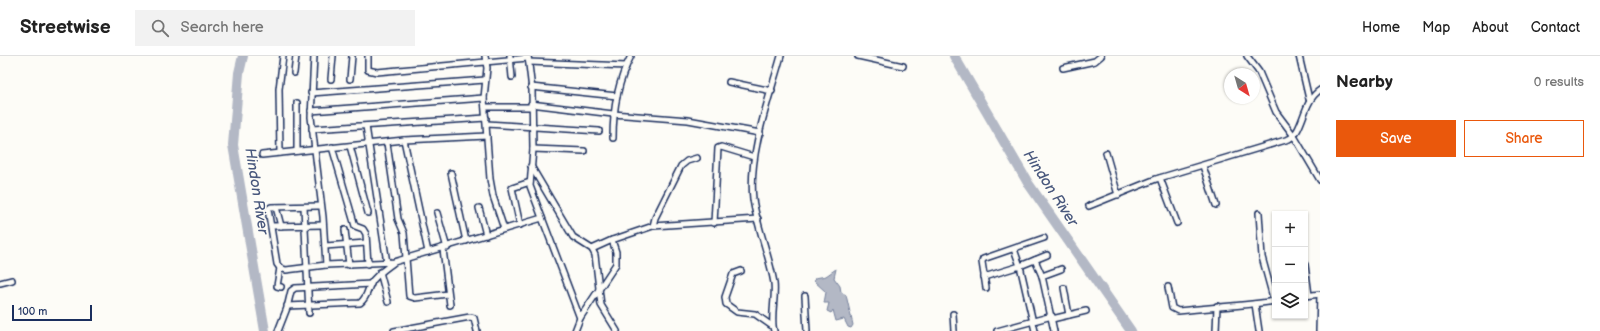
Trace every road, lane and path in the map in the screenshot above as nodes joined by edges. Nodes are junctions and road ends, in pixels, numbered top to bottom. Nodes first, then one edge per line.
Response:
1 (283, 56) edge
2 (296, 56) edge
3 (314, 56) edge
4 (333, 56) edge
5 (352, 56) edge
6 (368, 56) edge
7 (631, 56) edge
8 (781, 56) edge
9 (858, 56) edge
10 (1101, 56) edge
11 (1247, 56) edge
12 (1300, 56) edge
13 (510, 57) edge
14 (485, 58) edge
15 (528, 59) edge
16 (626, 66) junction
17 (903, 66) dead end
18 (1063, 68) dead end
19 (294, 73) dead end
20 (512, 77) dead end
21 (331, 79) dead end
22 (350, 80) dead end
23 (485, 80) junction
24 (729, 82) dead end
25 (531, 87) junction
26 (1320, 90) edge
27 (772, 91) junction
28 (311, 93) junction
29 (617, 96) junction
30 (484, 98) junction
31 (1309, 99) junction
32 (297, 103) dead end
33 (485, 106) junction
34 (531, 106) junction
35 (311, 111) junction
36 (613, 114) junction
37 (487, 121) junction
38 (366, 126) junction
39 (532, 126) junction
40 (312, 129) junction
41 (599, 131) dead end
42 (760, 133) junction
43 (487, 136) junction
44 (1294, 136) junction
45 (613, 138) dead end
46 (404, 140) junction
47 (386, 143) junction
48 (368, 145) junction
49 (350, 146) junction
50 (332, 147) junction
51 (532, 149) junction
52 (314, 150) junction
53 (297, 151) junction
54 (584, 151) dead end
55 (280, 153) junction
56 (1106, 153) dead end
57 (262, 155) dead end
58 (754, 157) junction
59 (697, 158) dead end
60 (531, 166) junction
61 (1203, 166) junction
62 (1318, 172) edge
63 (451, 173) dead end
64 (1160, 178) junction
65 (1320, 180) edge
66 (530, 182) junction
67 (1118, 195) junction
68 (1216, 205) dead end
69 (304, 206) junction
70 (320, 206) junction
71 (1089, 206) dead end
72 (276, 207) junction
73 (478, 208) dead end
74 (368, 213) dead end
75 (1259, 213) dead end
76 (437, 214) dead end
77 (542, 218) junction
78 (758, 219) junction
79 (714, 223) junction
80 (1177, 223) dead end
81 (304, 224) junction
82 (520, 224) junction
83 (323, 225) junction
84 (272, 226) junction
85 (281, 226) junction
86 (653, 226) junction
87 (504, 229) junction
88 (345, 230) dead end
89 (486, 235) junction
90 (1044, 238) dead end
91 (612, 240) junction
92 (466, 241) junction
93 (347, 244) junction
94 (366, 244) junction
95 (325, 246) junction
96 (445, 248) junction
97 (1014, 249) junction
98 (592, 250) junction
99 (428, 252) junction
100 (1047, 255) dead end
101 (408, 259) junction
102 (1035, 260) junction
103 (394, 262) junction
104 (386, 263) junction
105 (368, 264) junction
106 (326, 265) junction
107 (350, 265) junction
108 (1020, 266) junction
109 (280, 268) junction
110 (307, 268) junction
111 (1061, 269) dead end
112 (741, 271) dead end
113 (380, 272) junction
114 (1042, 276) junction
115 (984, 277) junction
116 (12, 280) dead end
117 (0, 283) edge
118 (371, 284) junction
119 (306, 286) junction
120 (281, 287) dead end
121 (1168, 287) dead end
122 (986, 288) dead end
123 (1064, 288) dead end
124 (598, 289) junction
125 (448, 294) junction
126 (1272, 294) edge
127 (1320, 294) edge
128 (805, 296) dead end
129 (1308, 296) edge
130 (1272, 301) edge
131 (388, 302) dead end
132 (1255, 304) junction
133 (450, 305) dead end
134 (288, 306) junction
135 (308, 306) junction
136 (1217, 306) junction
137 (1086, 311) dead end
138 (309, 313) dead end
139 (953, 314) dead end
140 (1069, 315) junction
141 (580, 318) junction
142 (1052, 318) junction
143 (1033, 322) junction
144 (773, 329) edge
145 (278, 331) edge
146 (394, 331) edge
147 (477, 331) edge
148 (575, 331) edge
149 (617, 331) edge
150 (807, 331) edge
151 (954, 331) edge
152 (997, 331) edge
153 (1035, 331) edge
154 (1054, 331) edge
155 (1216, 331) edge
156 (1259, 331) edge
157 (1319, 331) edge

1 - 55 street
2 - 19 street
3 - 28 street
4 - 21 street
5 - 22 street
6 - 14 street
7 - 16 street
8 - 27 street
9 - 17 street
10 - 18 street
11 - 44 street
12 - 31 street
13 - 14 street
13 - 15 street
13 - 20 street
14 - 23 street
15 - 16 street
15 - 25 street
16 - 29 street
23 - 28 street
23 - 30 street
24 - 27 street
25 - 29 street
25 - 34 street
26 - 31 street
27 - 42 street
28 - 35 street
29 - 36 street
30 - 33 street
30 - 35 street
31 - 44 street
32 - 53 street
33 - 34 street
33 - 37 street
34 - 36 street
34 - 39 street
35 - 40 street
36 - 42 street
36 - 45 street
37 - 38 street
37 - 39 street
37 - 43 street
38 - 40 street
38 - 48 street
39 - 41 street
39 - 51 street
40 - 52 street
42 - 58 street
43 - 46 street
43 - 87 street
44 - 61 street
44 - 62 street
46 - 47 street
46 - 99 street
47 - 48 street
47 - 101 street
48 - 49 street
48 - 104 street
49 - 50 street
49 - 74 street
50 - 52 street
50 - 94 street
51 - 54 street
51 - 60 street
52 - 53 street
52 - 70 street
53 - 55 street
55 - 57 street
56 - 67 street
58 - 78 street
58 - 79 street
59 - 86 street
60 - 66 street
60 - 98 street
61 - 64 street
61 - 68 street
62 - 65 street
63 - 92 street
64 - 67 street
64 - 80 street
66 - 77 street
66 - 82 street
67 - 71 street
69 - 70 street
69 - 72 street
69 - 81 street
70 - 83 street
72 - 84 street
72 - 85 street
73 - 89 street
75 - 126 street
76 - 96 street
77 - 82 street
77 - 141 street
78 - 79 street
78 - 144 street
79 - 86 street
81 - 83 street
81 - 85 street
81 - 110 street
82 - 87 street
83 - 95 street
84 - 85 street
84 - 109 street
86 - 91 street
87 - 89 street
88 - 93 street
89 - 92 street
90 - 97 street
91 - 98 street
91 - 124 street
92 - 96 street
93 - 94 street
93 - 95 street
93 - 107 street
94 - 105 street
95 - 106 street
96 - 99 street
96 - 125 street
97 - 108 street
97 - 115 street
98 - 124 street
99 - 101 street
100 - 102 street
101 - 103 street
101 - 125 street
102 - 108 street
102 - 114 street
103 - 104 street
103 - 113 street
104 - 105 street
105 - 107 street
106 - 107 street
106 - 110 street
108 - 115 street
108 - 143 street
109 - 110 street
109 - 120 street
110 - 119 street
111 - 114 street
112 - 144 street
113 - 118 street
113 - 131 street
114 - 142 street
115 - 122 street
116 - 117 street
118 - 119 street
118 - 135 street
119 - 134 street
119 - 135 street
121 - 136 street
123 - 140 street
124 - 141 street
124 - 149 street
125 - 133 street
127 - 129 street
127 - 157 street
128 - 150 street
130 - 132 street
132 - 136 street
132 - 156 street
134 - 135 street
134 - 145 street
135 - 138 street
136 - 155 street
137 - 140 street
139 - 151 street
140 - 142 street
141 - 148 street
142 - 143 street
142 - 154 street
143 - 152 street
143 - 153 street
146 - 147 street

